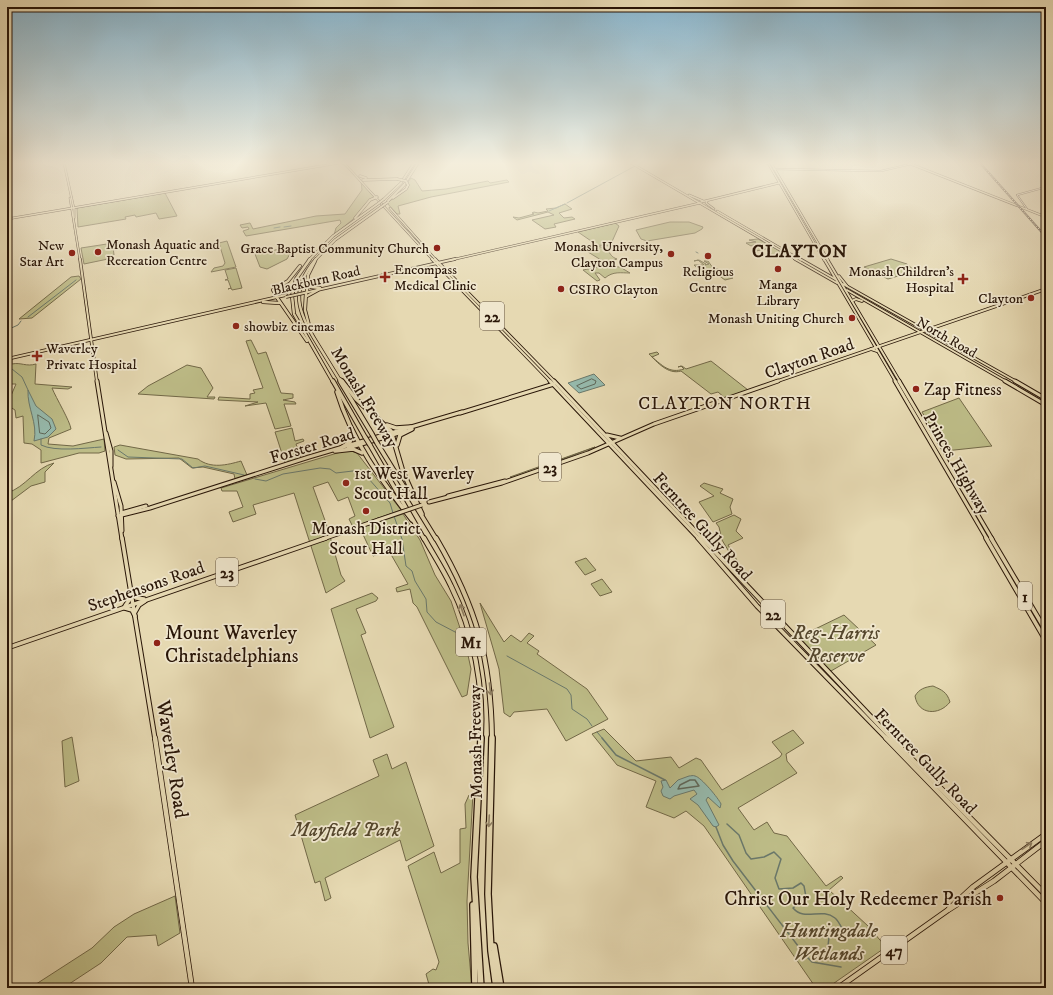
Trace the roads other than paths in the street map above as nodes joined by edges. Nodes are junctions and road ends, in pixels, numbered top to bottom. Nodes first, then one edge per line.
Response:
1 (60, 209) edge
2 (72, 209) edge
3 (362, 209) edge
4 (371, 209) edge
5 (377, 209) edge
6 (388, 209) edge
7 (390, 209) edge
8 (670, 209) edge
9 (714, 209) edge
10 (715, 209) edge
11 (796, 209) edge
12 (797, 209) edge
13 (1029, 209) edge
14 (1029, 209) edge
15 (663, 211) junction
16 (1046, 217) edge
17 (7, 218) edge
18 (737, 222) junction
19 (346, 228) junction
20 (753, 234) junction
21 (776, 244) junction
22 (322, 252) junction
23 (312, 255) junction
24 (437, 262) junction
25 (431, 263) junction
26 (816, 267) junction
27 (829, 267) junction
28 (832, 267) junction
29 (836, 273) junction
30 (831, 279) junction
31 (836, 280) junction
32 (307, 283) junction
33 (839, 284) junction
34 (843, 284) junction
35 (271, 287) dead end
36 (280, 287) junction
37 (846, 288) junction
38 (1046, 288) edge
39 (320, 289) junction
40 (273, 291) junction
41 (305, 292) junction
42 (276, 294) junction
43 (285, 296) junction
44 (846, 296) junction
45 (277, 298) junction
46 (306, 298) junction
47 (852, 301) junction
48 (263, 302) junction
49 (252, 304) junction
50 (871, 305) junction
51 (232, 309) junction
52 (285, 310) junction
53 (227, 312) dead end
54 (924, 330) junction
55 (919, 332) junction
56 (97, 338) junction
57 (91, 340) junction
58 (84, 341) junction
59 (877, 347) junction
60 (871, 349) junction
61 (877, 351) junction
62 (525, 353) junction
63 (317, 354) junction
64 (323, 354) junction
65 (7, 359) edge
66 (333, 370) junction
67 (548, 379) junction
68 (554, 383) junction
69 (546, 385) junction
70 (556, 387) junction
71 (336, 388) junction
72 (904, 398) junction
73 (908, 398) junction
74 (569, 399) junction
75 (1046, 399) edge
76 (1046, 405) edge
77 (914, 412) junction
78 (382, 422) junction
79 (594, 424) junction
80 (411, 428) junction
81 (351, 430) junction
82 (392, 434) junction
83 (606, 435) junction
84 (620, 438) junction
85 (611, 443) junction
86 (358, 444) junction
87 (341, 448) junction
88 (398, 450) junction
89 (335, 452) junction
90 (365, 455) junction
91 (272, 470) junction
92 (511, 480) junction
93 (481, 487) junction
94 (485, 488) junction
95 (118, 501) junction
96 (429, 502) junction
97 (120, 506) junction
98 (133, 511) junction
99 (120, 514) junction
100 (122, 519) junction
101 (430, 531) junction
102 (122, 535) junction
103 (423, 536) junction
104 (131, 590) junction
105 (132, 596) junction
106 (148, 599) junction
107 (134, 604) junction
108 (123, 607) junction
109 (135, 615) junction
110 (1046, 631) edge
111 (1046, 641) edge
112 (7, 648) edge
113 (1046, 834) edge
114 (1046, 842) edge
115 (1009, 860) junction
116 (1014, 866) junction
117 (474, 876) junction
118 (1046, 895) edge
119 (1046, 903) edge
120 (948, 910) junction
121 (490, 928) junction
122 (192, 988) edge
123 (475, 988) edge
124 (482, 988) edge
125 (496, 988) edge
126 (501, 988) edge
127 (838, 988) edge

1 - 17 main road
2 - 57 main road, Waverley Road
3 - 19 highway
4 - 19 highway, Monash Freeway / M1, bridge
5 - 22 highway, Monash Freeway / M1, bridge
6 - 24 main road, Ferntree Gully Road / 22
7 - 24 main road, Ferntree Gully Road / 22
8 - 15 main road, Blackburn Road
9 - 20 main road
10 - 18 main road
11 - 27 main road, Princes Highway / 1
12 - 28 main road, Princes Highway / 1
13 - 16 main road
14 - 16 main road
15 - 24 main road, Blackburn Road
15 - 24 main road, Blackburn Road
18 - 20 main road
18 - 21 main road
19 - 23 highway, Monash Freeway / M1
20 - 21 main road
20 - 30 main road
21 - 26 main road
22 - 32 highway
22 - 64 highway, Monash Freeway / M1
23 - 36 highway
23 - 63 highway, Monash Freeway / M1
24 - 25 main road
24 - 25 main road, Blackburn Road
24 - 62 main road, Ferntree Gully Road / 22
25 - 39 main road, Blackburn Road
26 - 27 main road
26 - 31 main road
27 - 28 main road
27 - 31 main road, Princes Highway / 1
28 - 29 main road, Princes Highway / 1
29 - 34 main road, Princes Highway / 1
29 - 37 main road
30 - 33 main road
30 - 44 main road
31 - 33 main road, Princes Highway / 1
31 - 34 main road
32 - 39 highway
32 - 41 highway
33 - 37 main road, North Road
33 - 44 main road, Princes Highway / 1
34 - 37 main road, Princes Highway / 1
35 - 36 highway
36 - 40 highway
37 - 47 main road, Princes Highway / 1
37 - 50 main road, North Road
37 - 54 main road, North Road
38 - 54 main road, Clayton Road / 23
39 - 41 main road, Blackburn Road
39 - 46 highway
40 - 42 main road
40 - 45 main road
41 - 43 main road, Blackburn Road, bridge
41 - 46 highway
42 - 43 main road
42 - 45 main road
43 - 45 main road, Blackburn Road
44 - 59 main road, Princes Highway / 1
45 - 48 main road, Blackburn Road
45 - 49 main road, Blackburn Road
45 - 52 highway
46 - 64 highway
47 - 50 main road
47 - 59 main road, Princes Highway / 1
48 - 49 main road, Blackburn Road
48 - 52 highway
49 - 51 main road, Blackburn Road
49 - 56 main road, Blackburn Road
50 - 55 main road, North Road
51 - 53 main road
51 - 56 main road, Blackburn Road
52 - 63 highway
54 - 55 main road, Clayton Road / 23
54 - 75 main road, North Road
55 - 59 main road, Clayton Road / 23
55 - 76 main road, North Road
56 - 57 main road
56 - 57 main road
57 - 58 main road
57 - 58 main road
57 - 95 main road, Waverley Road
58 - 65 main road
59 - 60 main road, Clayton Road / 23
59 - 61 main road, Princes Highway / 1
59 - 73 main road, Princes Highway / 1
60 - 61 main road
60 - 84 main road, Clayton Road / 23
61 - 72 main road, Princes Highway / 1
62 - 67 main road, Ferntree Gully Road / 22
62 - 68 main road, Ferntree Gully Road / 22
63 - 71 highway, Monash Freeway / M1
64 - 66 highway, Monash Freeway / M1
66 - 78 highway
66 - 101 highway, Monash Freeway / M1, bridge
67 - 68 main road, Ferntree Gully Road / 22
67 - 69 main road
68 - 69 main road, Forster Road
68 - 70 main road, Ferntree Gully Road / 22
68 - 74 main road, Ferntree Gully Road / 22
69 - 70 main road
69 - 80 main road, Forster Road
70 - 74 main road, Ferntree Gully Road / 22
71 - 81 highway
71 - 103 highway, Monash Freeway / M1, bridge
72 - 73 main road
72 - 77 main road, Princes Highway / 1
73 - 77 main road, Princes Highway / 1
74 - 79 main road, Ferntree Gully Road / 22
77 - 110 main road, Princes Highway / 1
77 - 111 main road, Princes Highway / 1
78 - 80 highway
78 - 82 highway
79 - 83 main road, Ferntree Gully Road / 22
79 - 85 main road, Ferntree Gully Road / 22
80 - 82 main road, Forster Road
80 - 88 highway
81 - 86 highway
81 - 87 highway
82 - 86 main road, Forster Road
82 - 88 highway
83 - 84 main road
83 - 85 main road, Ferntree Gully Road / 22
84 - 85 main road, Clayton Road / 23
85 - 92 main road, Stephensons Road / 23
85 - 115 main road, Ferntree Gully Road / 22
85 - 115 main road, Ferntree Gully Road / 22
86 - 87 main road, Forster Road
86 - 89 main road, Forster Road
86 - 90 highway
87 - 91 main road, Forster Road
88 - 101 highway
89 - 90 highway
89 - 91 main road, Forster Road
90 - 103 highway
91 - 98 main road, Forster Road
92 - 93 main road, Stephensons Road / 23
92 - 94 main road, Stephensons Road / 23
93 - 94 main road
93 - 96 main road, Stephensons Road / 23
94 - 96 main road, Stephensons Road / 23
95 - 97 main road, Waverley Road
95 - 99 main road, Waverley Road
96 - 106 main road, Stephensons Road / 23, bridge
97 - 98 main road
97 - 99 main road, Waverley Road
98 - 99 main road, Forster Road
98 - 100 main road
99 - 100 main road, Waverley Road
99 - 102 main road, Waverley Road
100 - 102 main road, Waverley Road
101 -> 121 highway, Monash Freeway / M1
102 - 104 main road, Waverley Road
117 -> 103 highway, Monash Freeway / M1
104 - 105 main road, Waverley Road
104 - 106 main road
105 - 107 main road, Waverley Road
105 - 108 main road
106 - 107 main road, Stephensons Road / 23
106 - 109 main road
107 - 108 main road, Stephensons Road / 23
107 - 109 main road, Waverley Road
108 - 109 main road
108 - 112 main road, Stephensons Road / 23
109 - 122 main road, Waverley Road
115 -> 113 main road, 47
114 - 116 main road, 47
115 - 116 main road, Ferntree Gully Road / 22
115 - 120 main road, 47
116 - 118 main road, Ferntree Gully Road / 22
116 - 119 main road, Ferntree Gully Road / 22
116 - 120 main road, 47
117 - 123 highway
117 - 124 highway, Monash Freeway / M1
120 - 127 main road, 47
121 - 125 highway, Monash Freeway / M1
121 - 126 highway

